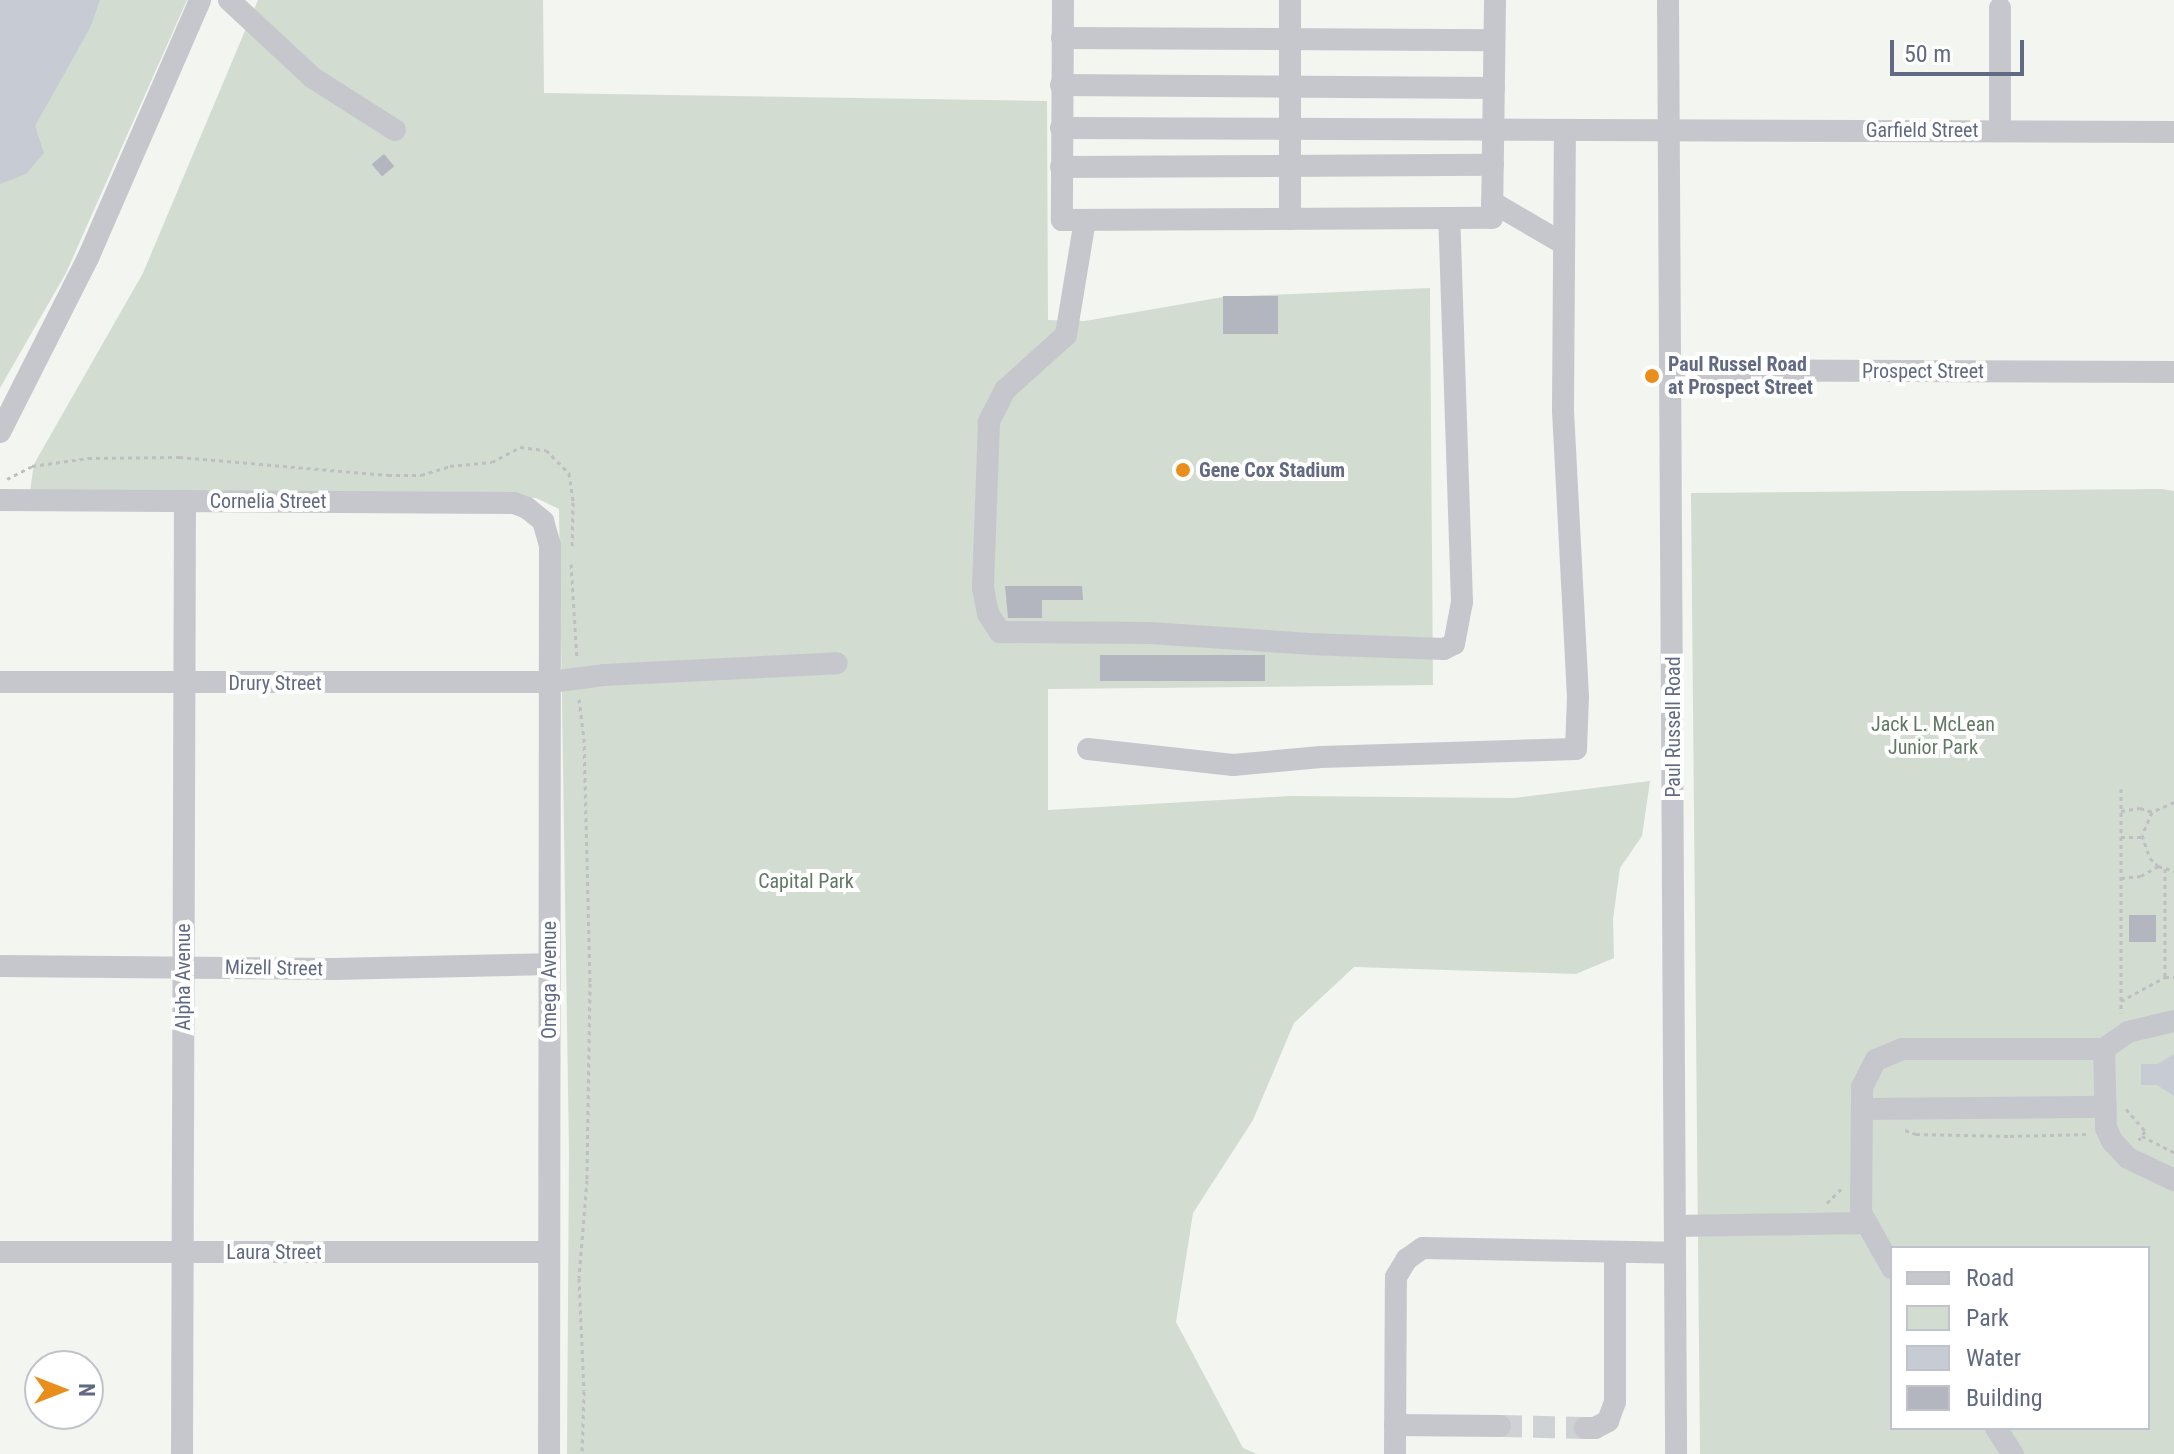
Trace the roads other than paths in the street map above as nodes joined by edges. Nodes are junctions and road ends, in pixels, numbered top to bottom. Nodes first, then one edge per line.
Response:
1 (200, 0) edge
2 (229, 0) edge
3 (1063, 0) edge
4 (1290, 0) edge
5 (1495, 0) edge
6 (1668, 0) edge
7 (2000, 8) dead end
8 (1062, 38) junction
9 (1290, 39) junction
10 (1494, 40) junction
11 (1061, 85) junction
12 (1290, 86) junction
13 (1494, 88) junction
14 (1061, 128) junction
15 (1290, 128) junction
16 (1493, 129) junction
17 (395, 130) dead end
18 (1565, 130) junction
19 (1670, 130) junction
20 (2000, 130) junction
21 (2174, 132) edge
22 (1493, 165) junction
23 (1290, 166) junction
24 (1061, 167) junction
25 (1492, 202) junction
26 (1290, 219) junction
27 (1449, 219) junction
28 (1085, 220) junction
29 (1564, 244) junction
30 (1671, 370) junction
31 (2174, 372) edge
32 (0, 432) edge
33 (0, 500) edge
34 (185, 501) junction
35 (534, 512) joint
36 (837, 663) dead end
37 (0, 682) edge
38 (550, 682) junction
39 (184, 683) junction
40 (1088, 749) dead end
41 (549, 964) junction
42 (0, 966) edge
43 (183, 967) junction
44 (2174, 1021) edge
45 (2104, 1049) junction
46 (2115, 1106) junction
47 (1862, 1109) junction
48 (2174, 1180) edge
49 (1866, 1223) junction
50 (1675, 1226) junction
51 (0, 1252) edge
52 (182, 1252) junction
53 (548, 1252) junction
54 (1615, 1252) junction
55 (1675, 1253) junction
56 (1890, 1265) edge
57 (1395, 1425) junction
58 (1500, 1426) tunnel mouth
59 (1585, 1428) tunnel mouth
60 (1997, 1430) edge
61 (182, 1454) edge
62 (549, 1454) edge
63 (1395, 1454) edge
64 (1676, 1454) edge
65 (2013, 1454) edge

1 - 32 street
2 - 17 street
3 - 8 street
4 - 9 street
5 - 10 street
6 - 19 street, Paul Russell Road
7 - 20 street
8 - 9 street
8 - 11 street
9 - 10 street
9 - 12 street
10 - 13 street
11 - 12 street
11 - 14 street
12 - 13 street
12 - 15 street
13 - 16 street
14 - 15 street, Garfield Street
14 - 24 street
15 - 16 street, Garfield Street
15 - 23 street
16 - 18 street, Garfield Street
16 - 22 street
18 - 19 street, Garfield Street
18 - 29 street
19 - 20 street, Garfield Street
19 - 30 street, Paul Russell Road
20 - 21 street, Garfield Street
22 - 23 street
22 - 25 street
23 - 24 street
23 - 26 street
24 - 28 street
25 - 27 street
25 - 29 street
26 - 27 street
26 - 28 street
27 - 28 street
29 - 40 street
30 - 31 street, Prospect Street
30 - 50 street, Paul Russell Road
33 - 34 street, Cornelia Street
34 - 35 street, Cornelia Street
34 - 39 street, Alpha Avenue
35 - 38 street, Omega Avenue
36 - 38 street, Drury Street
37 - 39 street, Drury Street
38 - 39 street, Drury Street
38 - 41 street, Omega Avenue
39 - 43 street, Alpha Avenue
41 - 43 street, Mizell Street
41 - 53 street, Omega Avenue
42 - 43 street, Mizell Street
43 - 52 street, Alpha Avenue
44 - 45 street
45 - 46 street
45 - 47 street
46 - 47 street
46 - 48 street
47 - 49 street
49 - 50 street
49 - 56 street
50 - 55 street, Paul Russell Road
51 - 52 street, Laura Street
52 - 53 street, Laura Street
52 - 61 street, Alpha Avenue
53 - 62 street, Omega Avenue
54 - 55 street
54 - 57 street
54 - 59 street
55 - 64 street, Paul Russell Road
57 - 58 street
57 - 63 street
60 - 65 street

